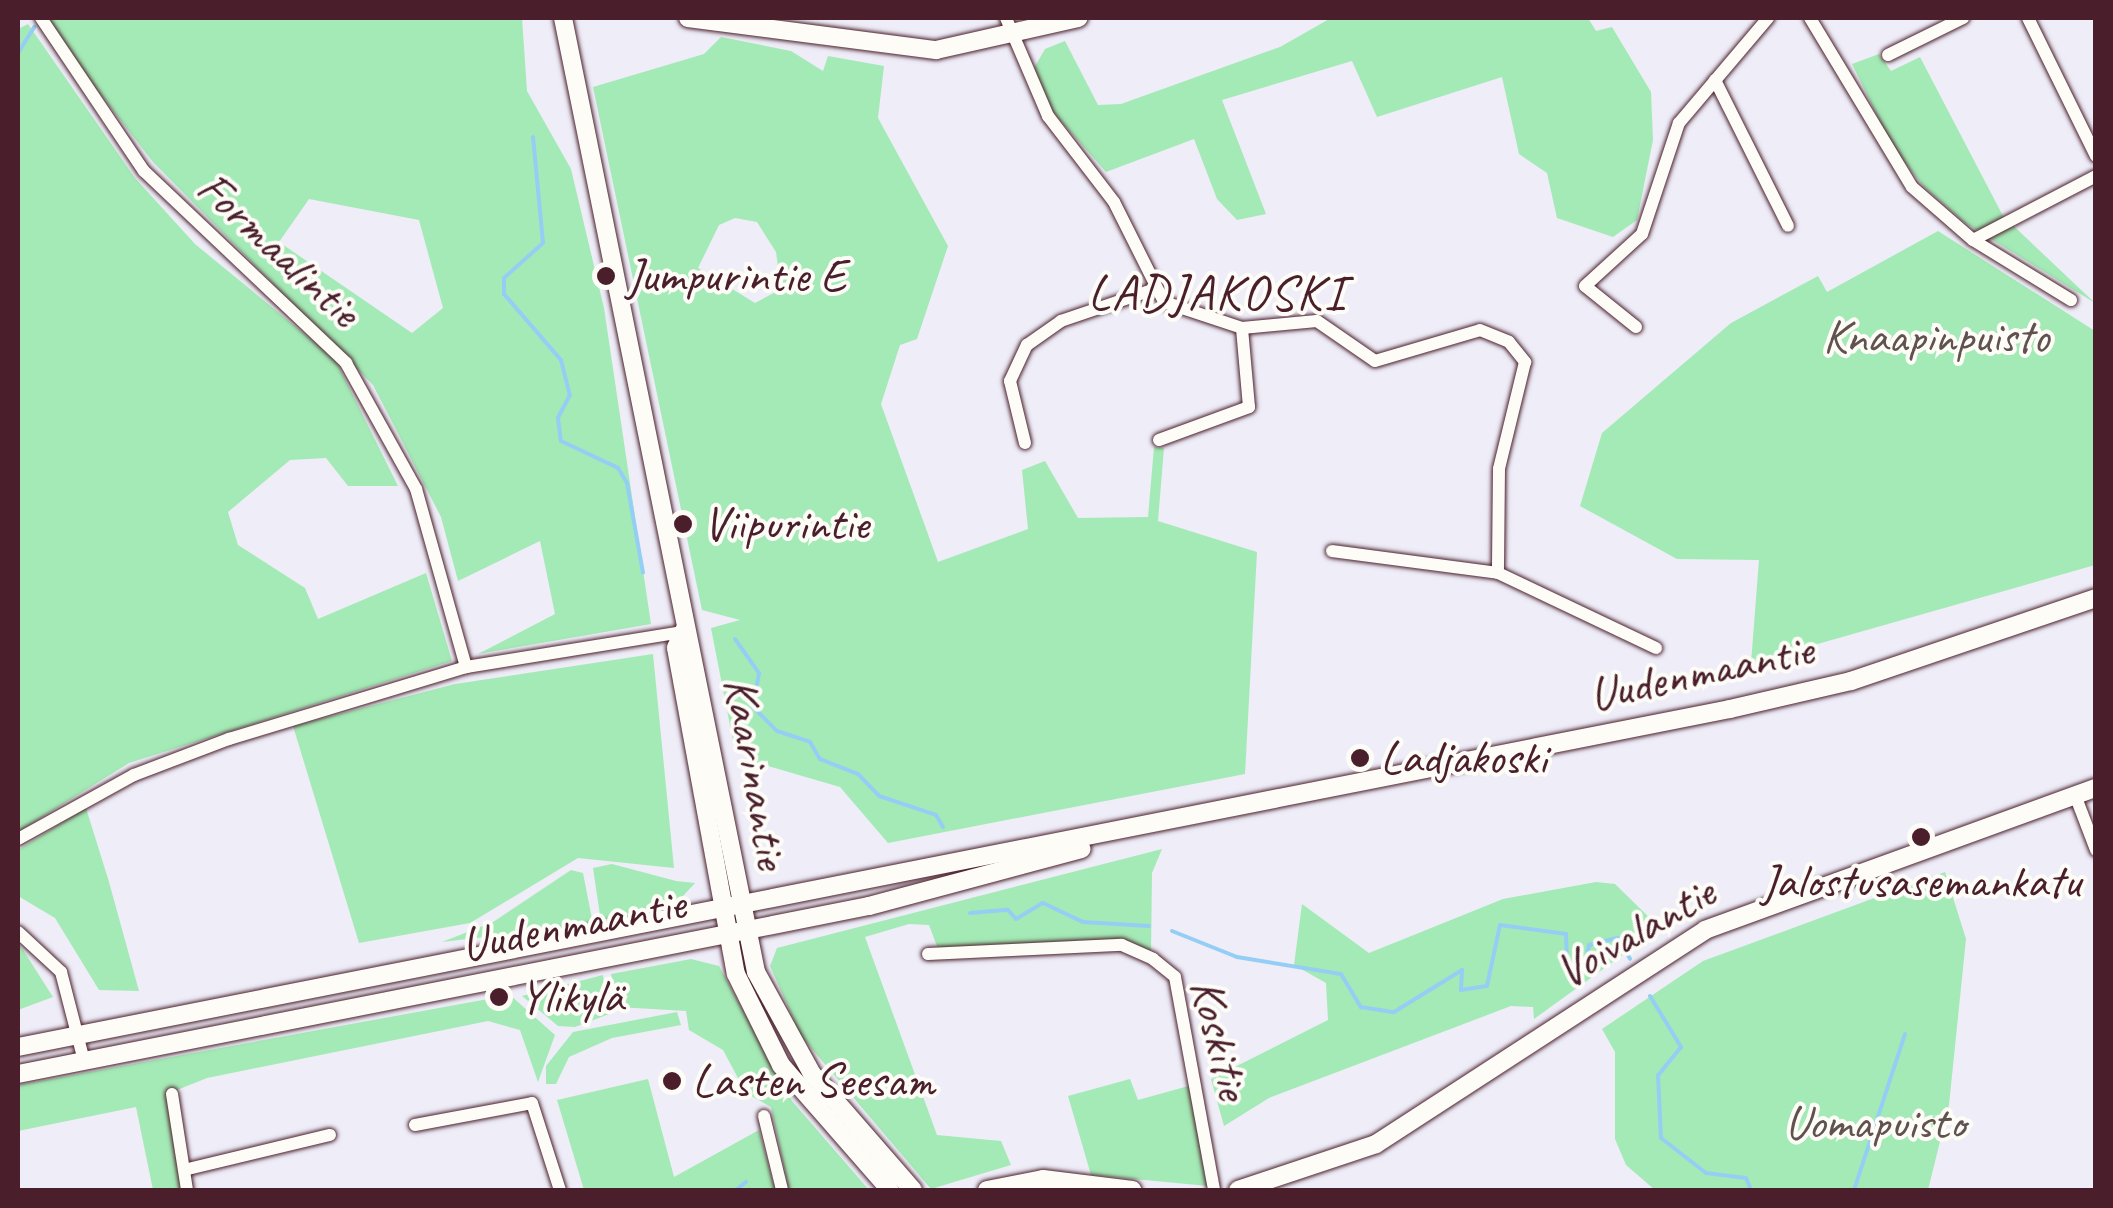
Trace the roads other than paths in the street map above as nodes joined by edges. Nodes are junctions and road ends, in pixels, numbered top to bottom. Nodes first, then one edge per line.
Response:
1 (41, 18) edge
2 (563, 18) edge
3 (688, 18) edge
4 (1078, 18) edge
5 (1768, 18) edge
6 (1810, 18) edge
7 (1963, 18) edge
8 (2028, 18) edge
9 (1010, 25) edge
10 (1888, 55) dead end
11 (1716, 80) junction
12 (2096, 156) edge
13 (2096, 176) edge
14 (1788, 226) dead end
15 (1973, 240) junction
16 (1152, 290) junction
17 (2071, 300) dead end
18 (1636, 327) dead end
19 (1242, 328) junction
20 (1158, 440) dead end
21 (1025, 443) dead end
22 (1332, 551) dead end
23 (1498, 573) junction
24 (2096, 598) edge
25 (684, 632) junction
26 (1656, 648) dead end
27 (466, 667) junction
28 (2096, 788) edge
29 (2075, 796) junction
30 (1138, 830) junction
31 (18, 839) edge
32 (2096, 850) edge
33 (729, 908) junction
34 (18, 932) edge
35 (734, 932) junction
36 (928, 954) dead end
37 (78, 1034) junction
38 (18, 1046) edge
39 (84, 1061) junction
40 (18, 1074) edge
41 (172, 1094) dead end
42 (764, 1116) dead end
43 (415, 1125) dead end
44 (330, 1135) dead end
45 (188, 1170) junction
46 (186, 1190) edge
47 (560, 1190) edge
48 (782, 1190) edge
49 (890, 1190) edge
50 (913, 1190) edge
51 (987, 1190) edge
52 (1132, 1190) edge
53 (1214, 1190) edge
54 (1238, 1190) edge

1 - 27 street, Formaalintie
2 - 25 main road, Kaarinantie
3 - 9 main road
4 - 9 main road
5 - 11 street
6 - 15 street
7 - 10 street
8 - 12 street
9 - 16 street
11 - 14 street
11 - 18 street
13 - 15 street
15 - 17 street
16 - 19 street
16 - 21 street
19 - 20 street
19 - 23 street
22 - 23 street
23 - 26 street
24 - 30 main road, Uudenmaantie
25 - 27 street
25 - 33 main road, Kaarinantie
27 - 31 street
28 - 29 main road, Voivalantie
29 - 32 street
29 - 54 main road, Voivalantie
30 - 33 main road, Uudenmaantie
30 - 35 main road, Uudenmaantie
33 - 35 main road, Kaarinantie
33 - 37 main road, Uudenmaantie
34 - 37 street
35 - 39 main road, Uudenmaantie
35 - 49 main road
35 - 50 main road
36 - 53 street, Koskitie
37 - 38 main road, Uudenmaantie
37 - 39 street
39 - 40 main road, Uudenmaantie
41 - 45 street
42 - 48 street
43 - 47 street
44 - 45 street
45 - 46 street
51 - 52 main road

